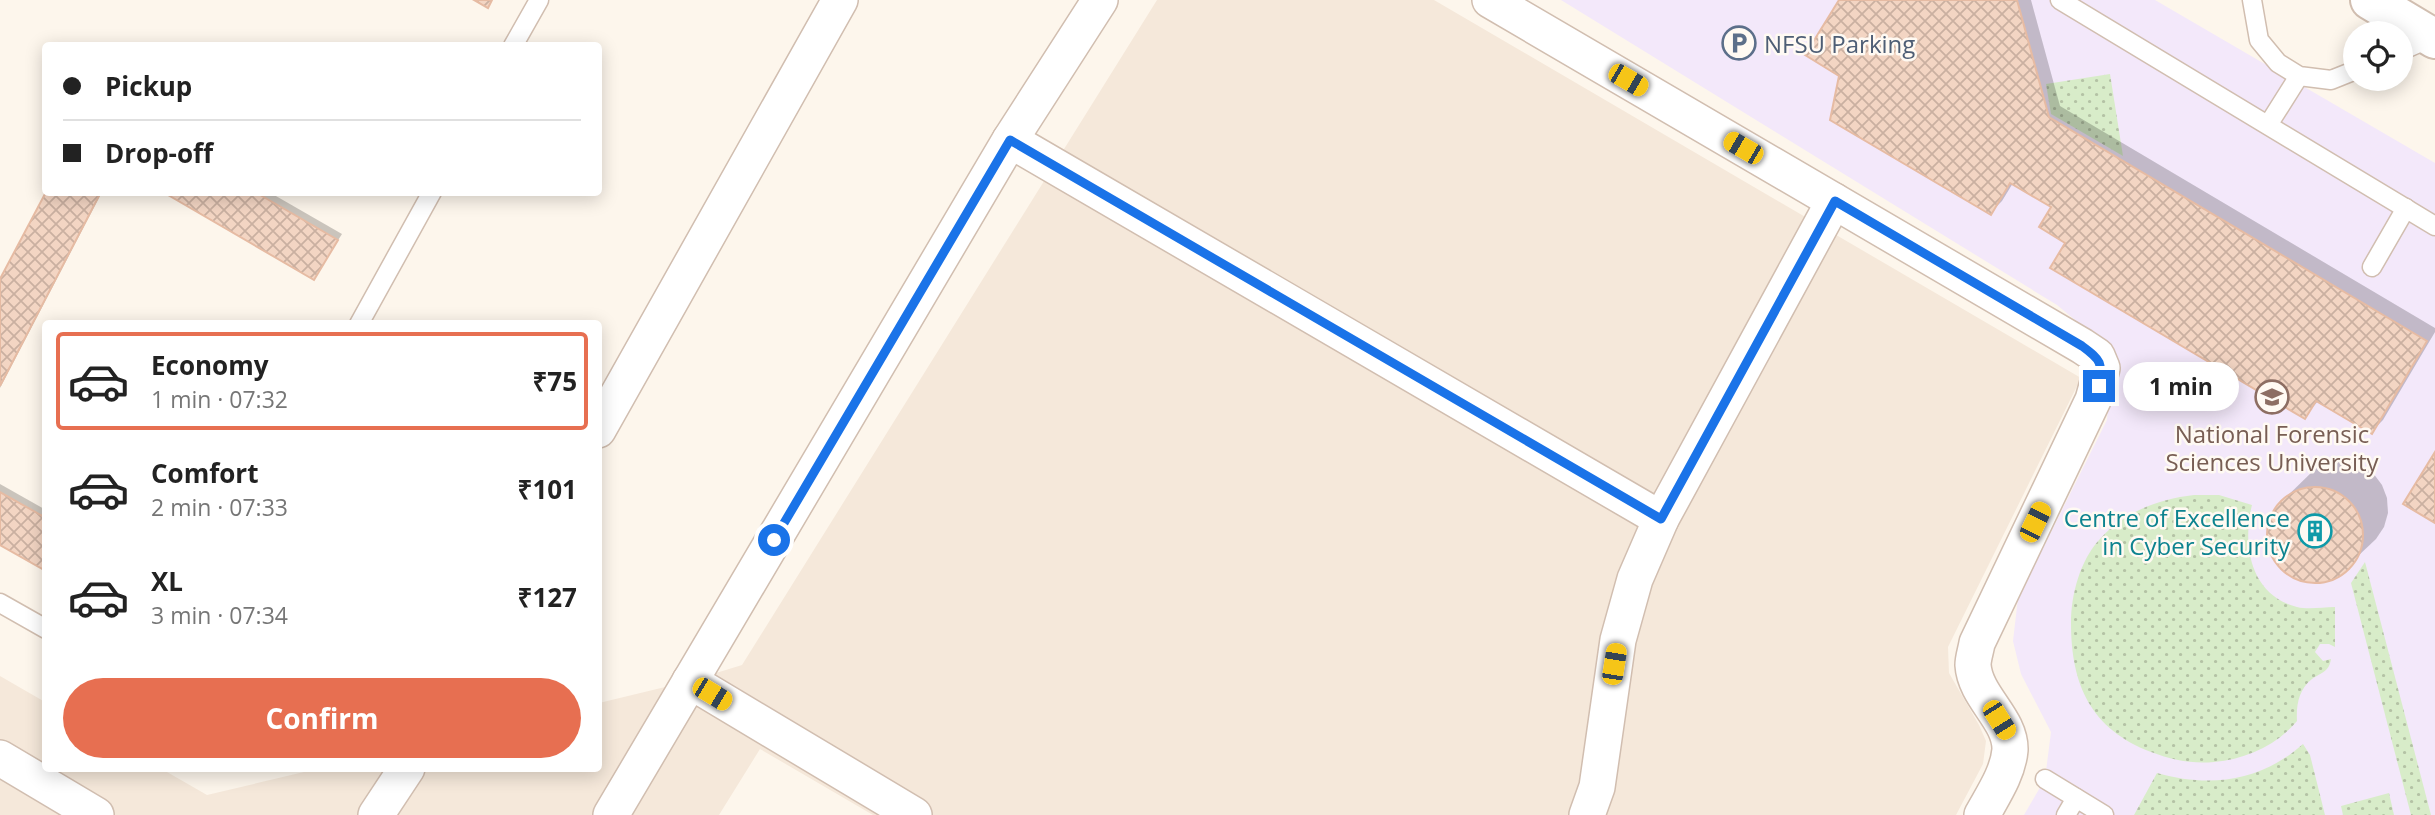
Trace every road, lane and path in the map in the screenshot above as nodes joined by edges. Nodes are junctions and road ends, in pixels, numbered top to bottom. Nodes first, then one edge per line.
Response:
1 (538, 0) edge
2 (840, 0) edge
3 (1100, 0) edge
4 (1490, 0) edge
5 (2060, 0) edge
6 (2252, 0) edge
7 (2370, 0) edge
8 (515, 42) edge
9 (2423, 42) edge
10 (2343, 75) edge
11 (2299, 76) junction
12 (2268, 125) junction
13 (1010, 140) junction
14 (430, 196) edge
15 (1835, 201) junction
16 (2406, 208) junction
17 (2435, 226) edge
18 (2372, 267) dead end
19 (361, 320) edge
20 (602, 423) edge
21 (1661, 519) junction
22 (0, 603) edge
23 (42, 627) edge
24 (690, 681) junction
25 (0, 758) edge
26 (404, 772) edge
27 (2045, 779) dead end
28 (2076, 798) junction
29 (96, 815) edge
30 (376, 815) edge
31 (611, 815) edge
32 (914, 815) edge
33 (1587, 815) edge
34 (1982, 815) edge
35 (2066, 815) edge
36 (2104, 815) edge

1 - 8 lane
2 - 20 street
3 - 13 street
4 - 15 street
5 - 12 lane
6 - 11 lane
7 - 9 street
10 - 11 lane
11 - 12 lane
12 - 16 lane
13 - 21 street
13 - 24 street
14 - 19 lane
15 - 21 street
15 - 34 street
16 - 17 lane
16 - 18 lane
21 - 33 street
22 - 23 lane
24 - 31 street
24 - 32 street
25 - 29 street
26 - 30 street
27 - 28 lane
28 - 35 lane
28 - 36 lane

